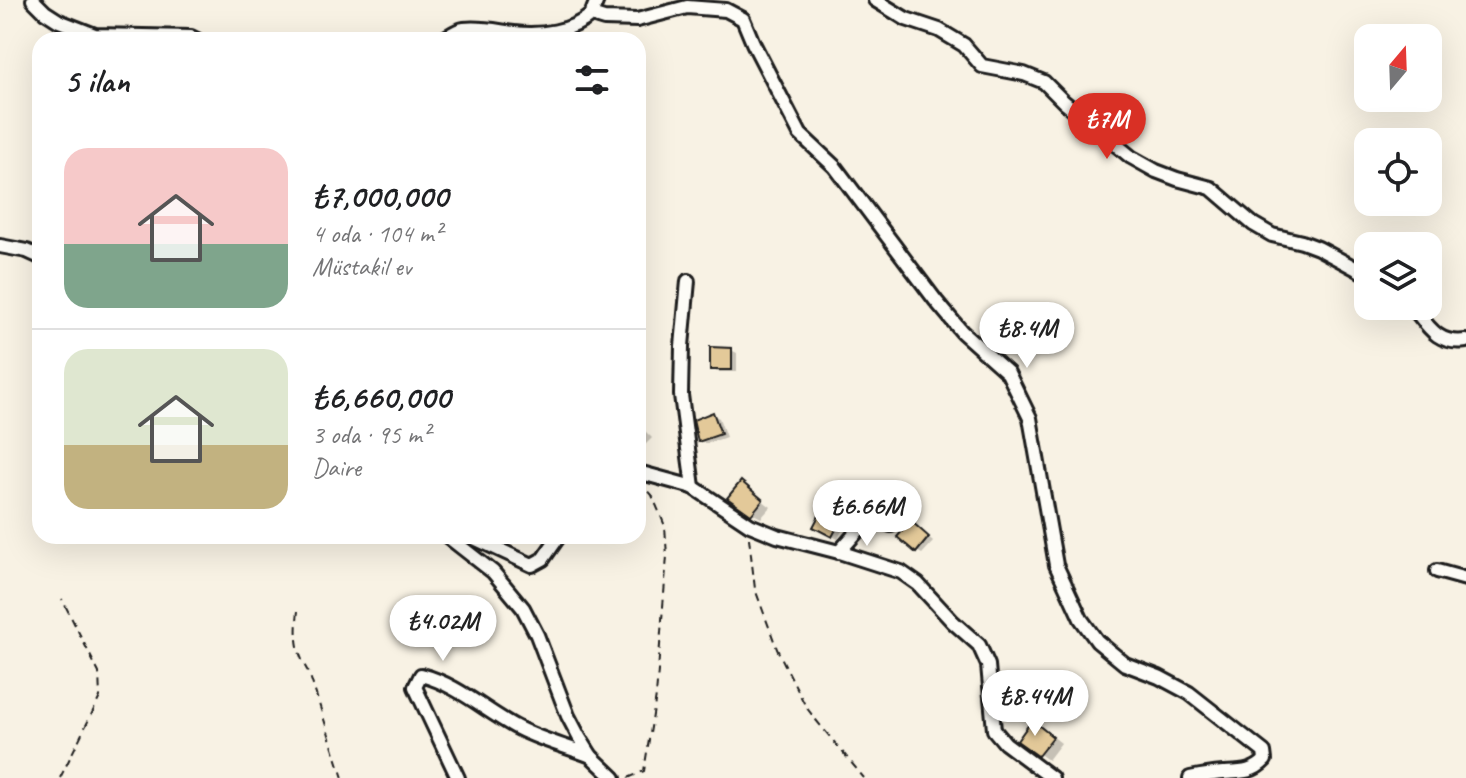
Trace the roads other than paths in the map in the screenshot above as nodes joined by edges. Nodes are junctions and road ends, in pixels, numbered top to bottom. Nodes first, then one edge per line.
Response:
1 (33, 0) edge
2 (597, 0) edge
3 (875, 0) edge
4 (591, 15) junction
5 (85, 32) edge
6 (457, 32) edge
7 (503, 32) edge
8 (547, 32) edge
9 (0, 246) edge
10 (32, 253) edge
11 (1354, 267) edge
12 (688, 281) dead end
13 (1423, 320) edge
14 (1466, 341) edge
15 (646, 474) edge
16 (693, 487) junction
17 (891, 525) dead end
18 (457, 544) edge
19 (487, 544) edge
20 (553, 544) edge
21 (839, 552) junction
22 (1437, 571) dead end
23 (1466, 579) edge
24 (591, 756) junction
25 (458, 778) edge
26 (614, 778) edge
27 (1052, 778) edge
28 (1190, 778) edge

1 - 5 street
2 - 4 street
3 - 11 street
4 - 8 street
4 - 28 street
6 - 7 street
9 - 10 street
12 - 16 street
13 - 14 street
15 - 16 street
16 - 21 street
17 - 21 street
18 - 24 street
19 - 20 street
21 - 27 street
22 - 23 street
24 - 25 street
24 - 26 street

